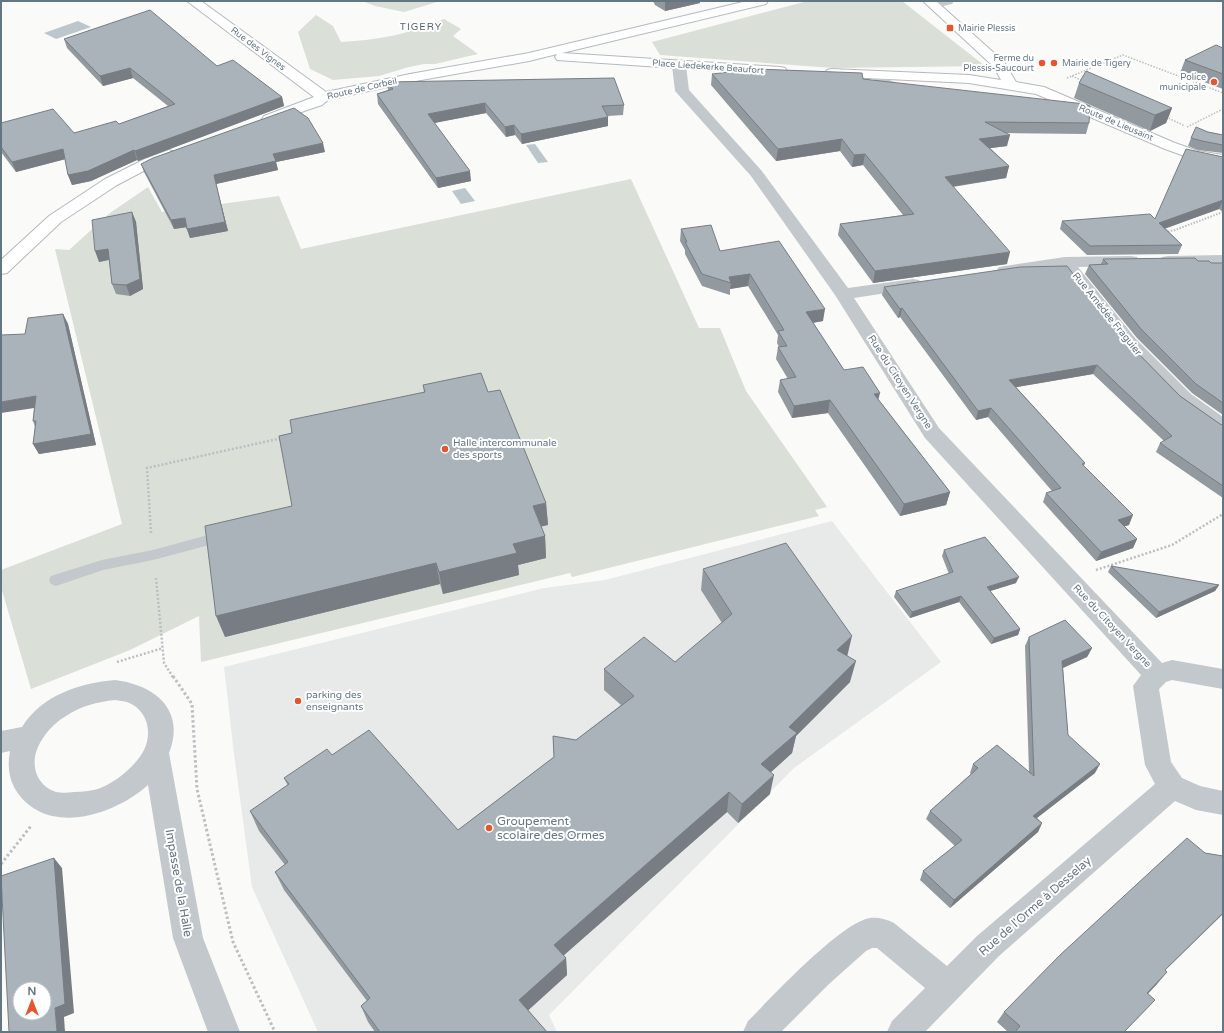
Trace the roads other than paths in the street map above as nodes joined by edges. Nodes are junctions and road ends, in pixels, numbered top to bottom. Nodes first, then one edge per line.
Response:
1 (193, 1) edge
2 (762, 1) edge
3 (948, 1) edge
4 (930, 2) edge
5 (529, 57) junction
6 (679, 66) junction
7 (792, 72) edge
8 (815, 73) edge
9 (871, 75) junction
10 (1010, 84) junction
11 (915, 91) edge
12 (323, 98) junction
13 (1065, 101) junction
14 (1046, 102) edge
15 (258, 123) edge
16 (186, 149) edge
17 (1223, 160) edge
18 (1223, 260) edge
19 (1065, 262) junction
20 (1, 269) edge
21 (988, 273) edge
22 (926, 282) edge
23 (843, 294) junction
24 (1223, 427) edge
25 (208, 540) edge
26 (56, 580) dead end
27 (1156, 675) junction
28 (1223, 679) edge
29 (31, 736) junction
30 (1, 742) edge
31 (156, 753) junction
32 (1172, 786) junction
33 (1223, 803) edge
34 (948, 987) junction
35 (224, 1032) edge
36 (758, 1032) edge
37 (903, 1032) edge

1 - 12 street, Rue des Vignes
2 - 5 street
3 - 4 street
4 - 10 street
5 - 6 street, Place Liedekerke Beaufort
5 - 12 street, Route de Corbeil
6 - 7 street, Place Liedekerke Beaufort
6 - 23 street, Rue du Citoyen Vergne
8 - 9 street
9 - 10 street
9 - 11 lane
10 - 13 street, Route de Lieusaint
12 - 15 street, Route de Corbeil
13 - 14 lane
13 - 17 street, Route de Lieusaint
16 - 20 street
18 - 19 street
19 - 21 street
19 - 24 street, Rue Amédée Fraguier
22 - 23 street
23 - 27 street, Rue du Citoyen Vergne
25 - 26 lane
27 - 28 street
27 - 32 street
29 - 30 street
29 - 31 street, Impasse de la Halle
29 - 31 street, Impasse de la Halle
31 - 35 street, Impasse de la Halle
32 - 33 street
32 - 34 street, Rue de l'Orme à Desselay
34 - 36 street
34 - 37 street, Rue de l'Orme à Desselay

